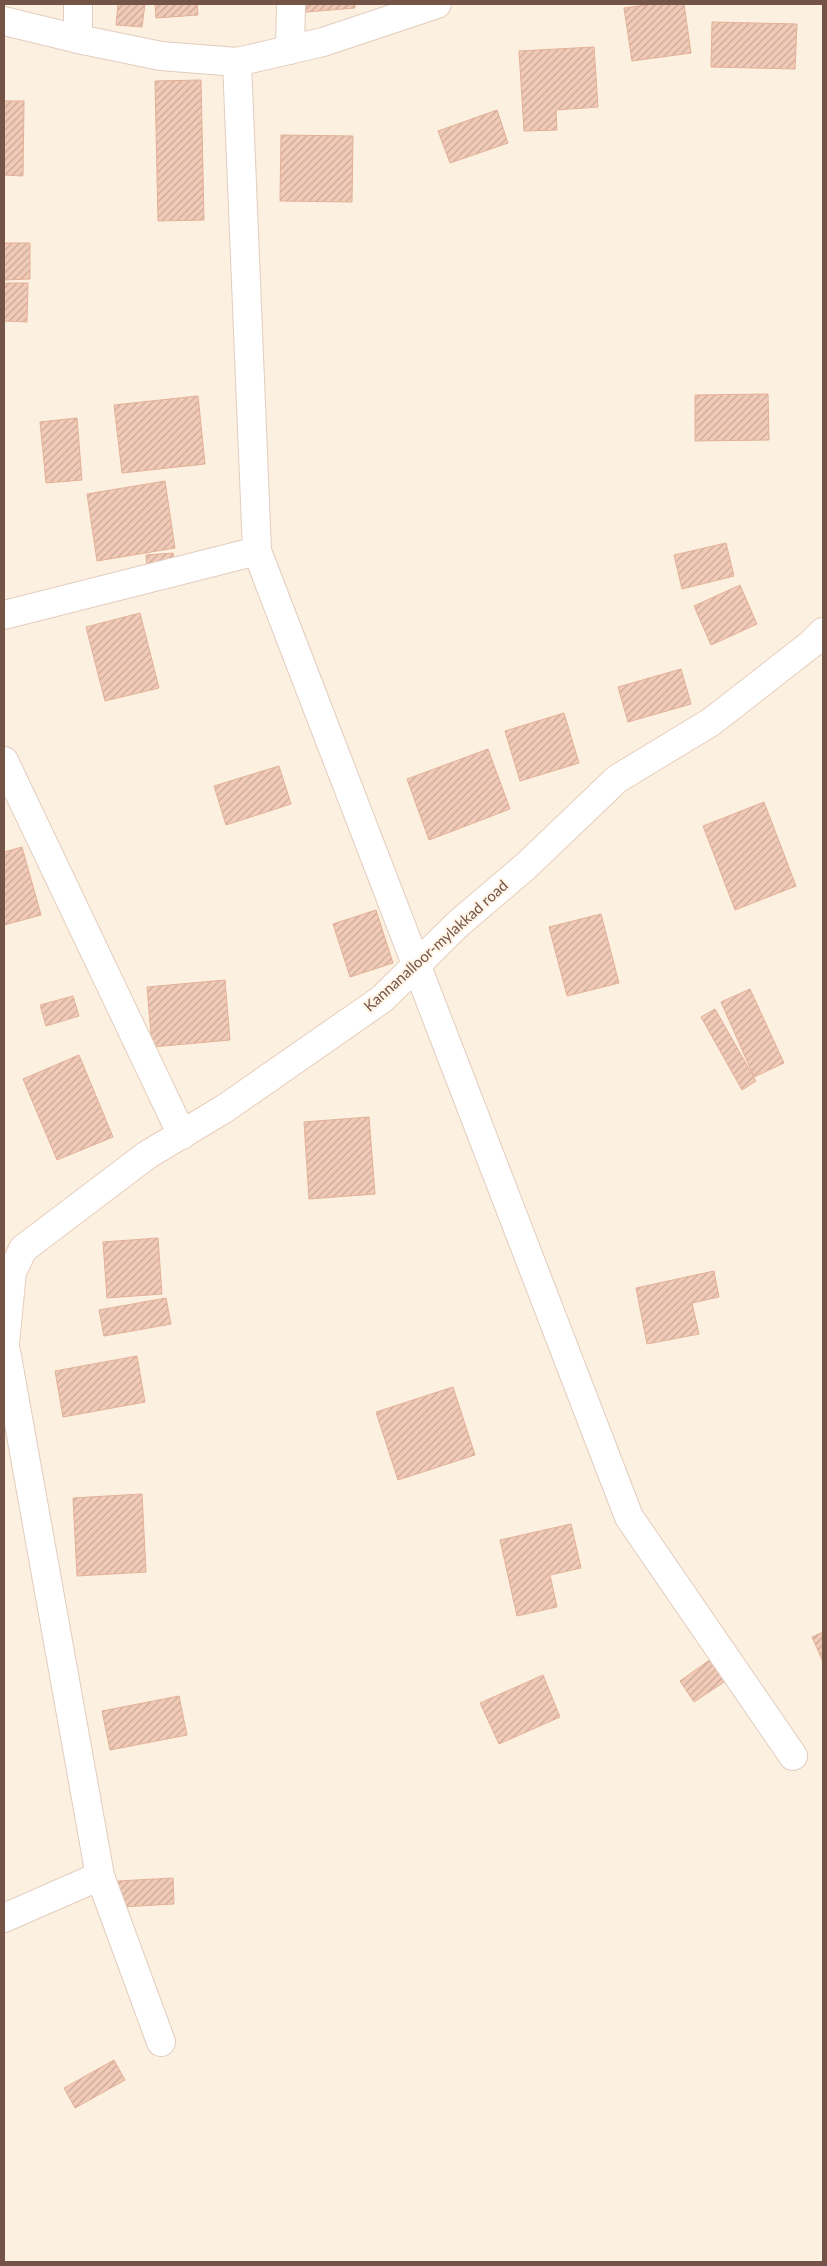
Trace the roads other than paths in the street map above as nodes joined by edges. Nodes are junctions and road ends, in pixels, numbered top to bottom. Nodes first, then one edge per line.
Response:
1 (78, 4) edge
2 (291, 4) edge
3 (437, 4) edge
4 (4, 21) edge
5 (78, 39) junction
6 (290, 50) junction
7 (236, 62) junction
8 (257, 551) junction
9 (4, 616) edge
10 (823, 632) edge
11 (4, 761) edge
12 (417, 965) junction
13 (182, 1135) junction
14 (5, 1352) edge
15 (793, 1756) dead end
16 (100, 1876) junction
17 (4, 1918) edge
18 (161, 2042) dead end

1 - 5 street
2 - 6 street
3 - 6 street
4 - 5 street
5 - 7 street
6 - 7 street
7 - 8 street
8 - 9 street
8 - 12 street
10 - 12 street, Kannanalloor-mylakkad road
11 - 13 street
12 - 13 street, Kannanalloor-mylakkad road
12 - 15 street
13 - 14 street, Kannanalloor-mylakkad road
14 - 16 street, Kannanalloor-mylakkad road
16 - 17 street
16 - 18 street, Kannanalloor-mylakkad road

